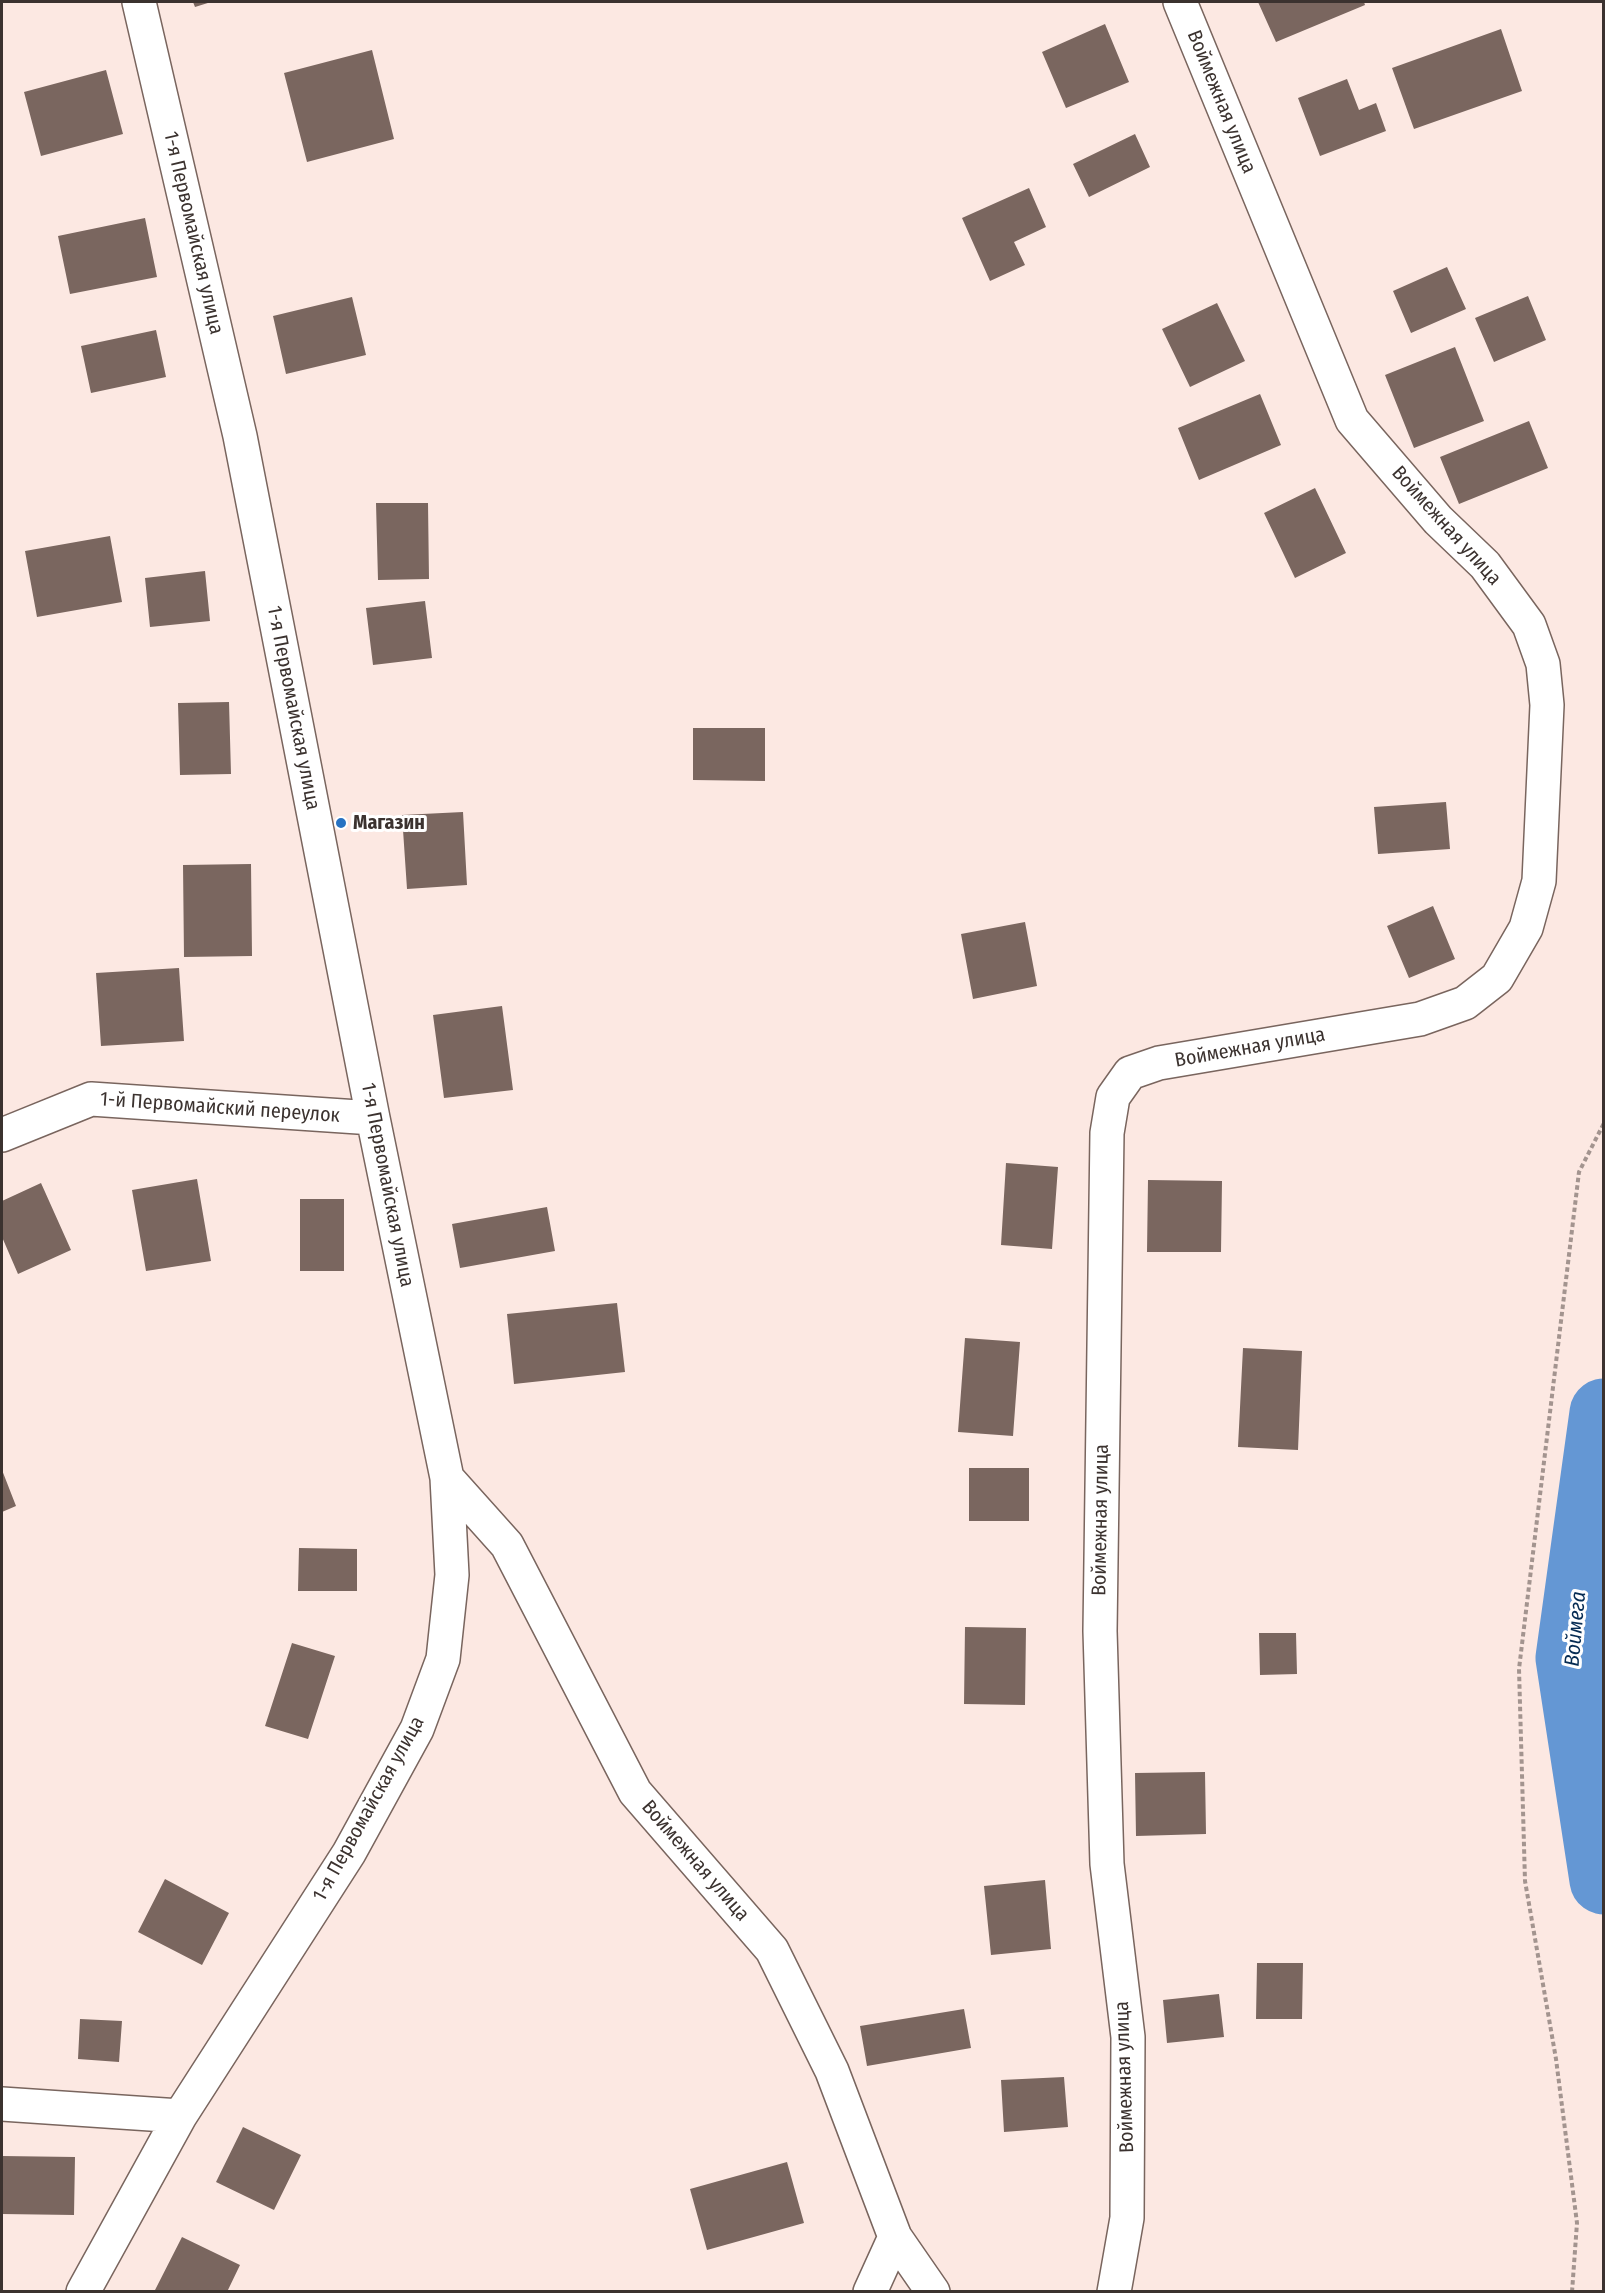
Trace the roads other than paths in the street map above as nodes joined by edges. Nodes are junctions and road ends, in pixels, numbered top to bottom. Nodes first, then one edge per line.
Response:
1 (139, 2) edge
2 (1180, 2) edge
3 (373, 1118) junction
4 (2, 1135) edge
5 (447, 1478) junction
6 (2, 2104) edge
7 (180, 2116) junction
8 (895, 2237) junction
9 (83, 2292) edge
10 (870, 2292) edge
11 (933, 2292) edge
12 (1113, 2292) edge

1 - 3 street, 1-я Первомайская улица
2 - 12 street, Воймежная улица
3 - 4 street, 1-й Первомайский переулок
3 - 5 street, 1-я Первомайская улица
5 - 7 street, 1-я Первомайская улица
5 - 8 street, Воймежная улица
6 - 7 street
7 - 9 street, 1-я Первомайская улица
8 - 10 street
8 - 11 street, Воймежная улица

